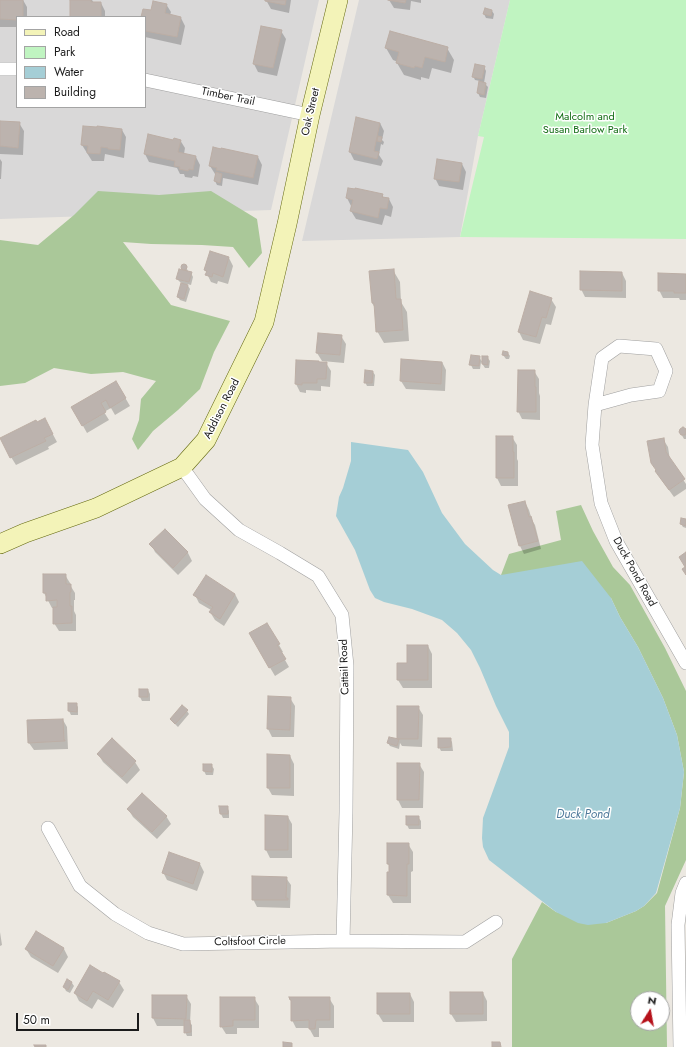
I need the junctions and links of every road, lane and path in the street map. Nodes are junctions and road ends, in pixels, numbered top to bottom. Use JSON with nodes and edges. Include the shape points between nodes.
{"nodes":[{"id":1,"x":338,"y":0,"type":"edge"},
{"id":2,"x":0,"y":69,"type":"edge"},
{"id":3,"x":16,"y":69,"type":"edge"},
{"id":4,"x":146,"y":80,"type":"edge"},
{"id":5,"x":310,"y":115,"type":"junction"},
{"id":6,"x":287,"y":224,"type":"joint"},
{"id":7,"x":595,"y":404,"type":"junction"},
{"id":8,"x":182,"y":467,"type":"junction"},
{"id":9,"x":0,"y":544,"type":"edge"},
{"id":10,"x":686,"y":663,"type":"edge"},
{"id":11,"x":48,"y":828,"type":"dead end"},
{"id":12,"x":686,"y":883,"type":"edge"},
{"id":13,"x":496,"y":922,"type":"dead end"},
{"id":14,"x":343,"y":940,"type":"junction"},
{"id":15,"x":680,"y":1047,"type":"edge"}],
"edges":[{"from":1,"to":5,"type":"main road","name":"Oak Street"},
{"from":2,"to":3,"type":"street"},
{"from":4,"to":5,"type":"street","name":"Timber Trail"},
{"from":5,"to":6,"type":"main road","name":"Oak Street"},
{"from":6,"to":8,"type":"main road","name":"Addison Road","via":[[264,322],[206,440]]},
{"from":7,"to":7,"type":"street","name":"Duck Pond Road","via":[[659,391],[666,371],[656,349],[619,346],[602,358]]},
{"from":7,"to":10,"type":"street","name":"Duck Pond Road","via":[[592,445],[601,502],[616,542]]},
{"from":8,"to":9,"type":"main road","name":"Addison Road","via":[[96,508]]},
{"from":8,"to":14,"type":"street","name":"Cattail Road","via":[[205,500],[239,530],[318,576],[342,615],[347,666]]},
{"from":11,"to":14,"type":"street","name":"Coltsfoot Circle","via":[[80,886],[115,914],[148,933],[183,944]]},
{"from":12,"to":15,"type":"street","via":[[682,893],[678,925]]},
{"from":13,"to":14,"type":"street","name":"Coltsfoot Circle","via":[[465,942]]}]}
